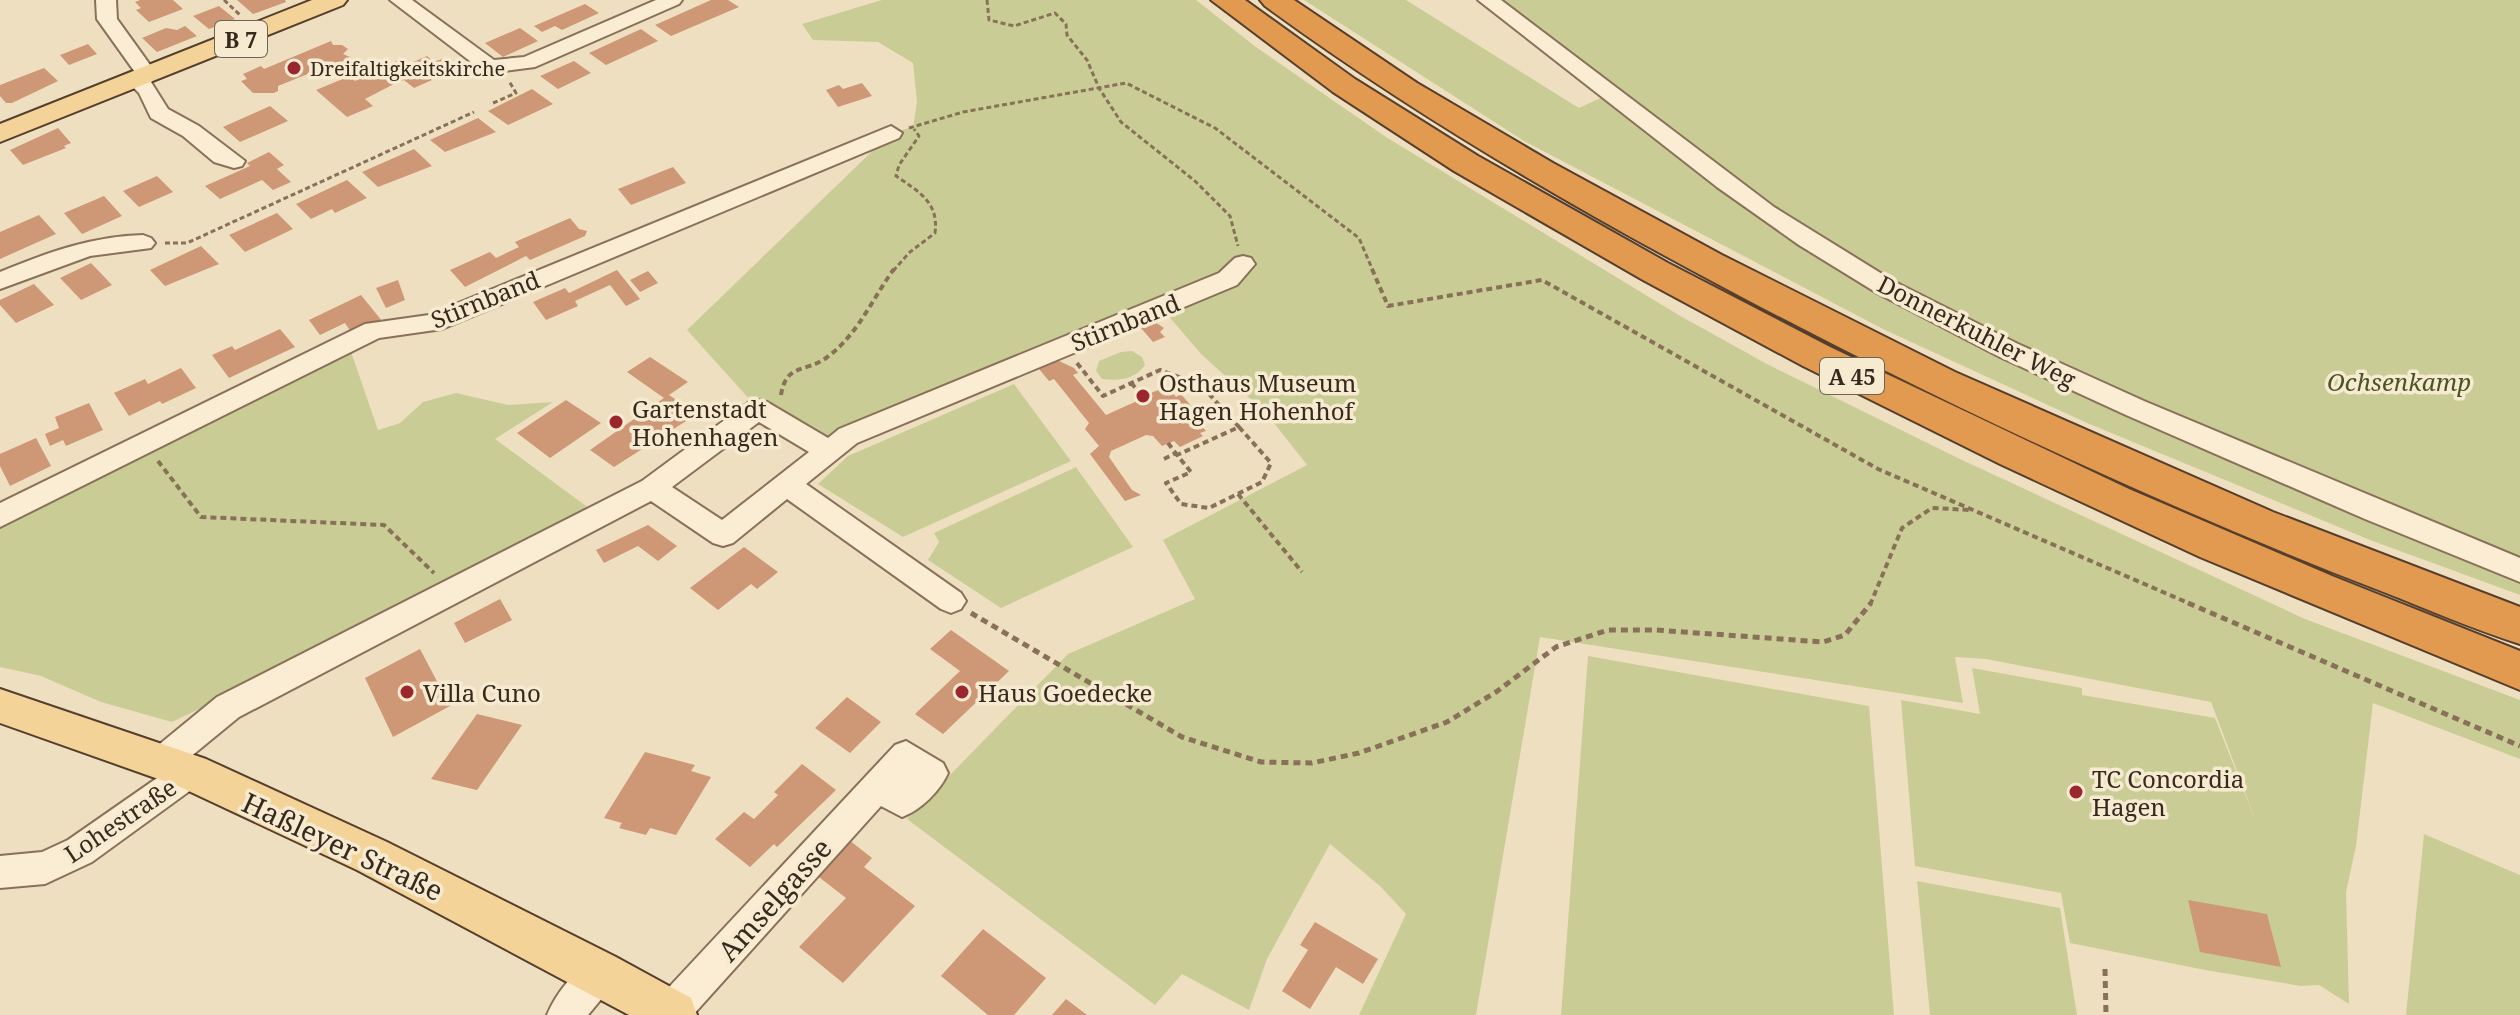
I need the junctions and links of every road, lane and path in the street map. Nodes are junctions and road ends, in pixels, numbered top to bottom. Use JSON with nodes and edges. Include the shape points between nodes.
{"nodes":[{"id":1,"x":106,"y":0,"type":"edge"},
{"id":2,"x":334,"y":0,"type":"edge"},
{"id":3,"x":400,"y":0,"type":"edge"},
{"id":4,"x":672,"y":0,"type":"edge"},
{"id":5,"x":987,"y":0,"type":"edge"},
{"id":6,"x":1226,"y":0,"type":"edge"},
{"id":7,"x":1275,"y":0,"type":"edge"},
{"id":8,"x":1488,"y":0,"type":"edge"},
{"id":9,"x":503,"y":68,"type":"junction"},
{"id":10,"x":143,"y":79,"type":"junction"},
{"id":11,"x":1099,"y":88,"type":"junction"},
{"id":12,"x":493,"y":103,"type":"dead end"},
{"id":13,"x":474,"y":112,"type":"dead end"},
{"id":14,"x":902,"y":130,"type":"junction"},
{"id":15,"x":0,"y":134,"type":"edge"},
{"id":16,"x":234,"y":161,"type":"dead end"},
{"id":17,"x":143,"y":243,"type":"joint"},
{"id":18,"x":1243,"y":264,"type":"joint"},
{"id":19,"x":0,"y":281,"type":"edge"},
{"id":20,"x":1061,"y":348,"type":"junction"},
{"id":21,"x":1131,"y":383,"type":"junction"},
{"id":22,"x":1142,"y":395,"type":"dead end"},
{"id":23,"x":758,"y":409,"type":"junction"},
{"id":24,"x":1239,"y":427,"type":"junction"},
{"id":25,"x":1168,"y":443,"type":"dead end"},
{"id":26,"x":145,"y":444,"type":"junction"},
{"id":27,"x":827,"y":450,"type":"junction"},
{"id":28,"x":1176,"y":454,"type":"junction"},
{"id":29,"x":1164,"y":459,"type":"dead end"},
{"id":30,"x":785,"y":483,"type":"junction"},
{"id":31,"x":652,"y":488,"type":"junction"},
{"id":32,"x":1238,"y":494,"type":"junction"},
{"id":33,"x":1972,"y":510,"type":"junction"},
{"id":34,"x":0,"y":516,"type":"edge"},
{"id":35,"x":2520,"y":570,"type":"edge"},
{"id":36,"x":1302,"y":572,"type":"dead end"},
{"id":37,"x":453,"y":591,"type":"junction"},
{"id":38,"x":951,"y":601,"type":"joint"},
{"id":39,"x":2520,"y":626,"type":"edge"},
{"id":40,"x":2520,"y":671,"type":"edge"},
{"id":41,"x":0,"y":706,"type":"edge"},
{"id":42,"x":2520,"y":746,"type":"edge"},
{"id":43,"x":176,"y":767,"type":"junction"},
{"id":44,"x":879,"y":785,"type":"dead end"},
{"id":45,"x":0,"y":872,"type":"edge"},
{"id":46,"x":2105,"y":969,"type":"dead end"},
{"id":47,"x":600,"y":973,"type":"junction"},
{"id":48,"x":672,"y":1014,"type":"edge"},
{"id":49,"x":565,"y":1015,"type":"edge"},
{"id":50,"x":2106,"y":1015,"type":"edge"}],
"edges":[{"from":1,"to":10,"type":"street","via":[[107,19]]},
{"from":2,"to":10,"type":"main road","number":"B 7"},
{"from":3,"to":9,"type":"street","via":[[490,67]]},
{"from":4,"to":9,"type":"street","via":[[528,63]]},
{"from":5,"to":11,"type":"path","via":[[989,20],[1014,26],[1055,13]]},
{"from":6,"to":40,"type":"highway","number":"A 45","via":[[1346,86],[1487,176],[1858,379],[2236,554]]},
{"from":7,"to":39,"type":"highway","number":"A 45","via":[[1513,156],[1883,353],[2258,524]]},
{"from":8,"to":35,"type":"street","name":"Donnerkuhler Weg","via":[[1722,181],[1907,299],[2219,445]]},
{"from":9,"to":12,"type":"path","via":[[516,93]]},
{"from":10,"to":15,"type":"main road","number":"B 7"},
{"from":10,"to":16,"type":"street","via":[[159,113]]},
{"from":11,"to":14,"type":"path","via":[[963,112]]},
{"from":11,"to":18,"type":"path","via":[[1121,122],[1230,216]]},
{"from":11,"to":33,"type":"path","via":[[1126,83],[1227,137],[1359,238],[1388,306],[1542,280],[1878,469]]},
{"from":13,"to":17,"type":"path","via":[[187,243]]},
{"from":14,"to":23,"type":"path","via":[[919,136],[896,176],[931,200],[938,217],[935,233],[892,272],[866,317],[825,359],[792,372],[783,383],[779,404]]},
{"from":14,"to":26,"type":"street","name":"Stirnband","via":[[433,323],[374,330]]},
{"from":17,"to":19,"type":"street","via":[[105,246]]},
{"from":18,"to":20,"type":"street","name":"Stirnband","via":[[1228,279]]},
{"from":20,"to":21,"type":"path","via":[[1103,396]]},
{"from":20,"to":27,"type":"street","name":"Stirnband","via":[[848,436]]},
{"from":21,"to":22,"type":"path"},
{"from":21,"to":24,"type":"path","via":[[1160,370],[1201,385]]},
{"from":23,"to":27,"type":"street"},
{"from":23,"to":31,"type":"street"},
{"from":24,"to":28,"type":"path"},
{"from":24,"to":32,"type":"path","via":[[1271,463],[1262,482]]},
{"from":25,"to":28,"type":"path"},
{"from":26,"to":34,"type":"street","name":"Stirnband"},
{"from":26,"to":37,"type":"path","via":[[201,517],[384,525]]},
{"from":27,"to":30,"type":"street","name":"Stirnband"},
{"from":28,"to":29,"type":"path"},
{"from":28,"to":32,"type":"path","via":[[1191,472],[1166,483],[1181,504],[1209,508]]},
{"from":30,"to":31,"type":"street","name":"Stirnband","via":[[723,535]]},
{"from":30,"to":38,"type":"street"},
{"from":31,"to":37,"type":"street"},
{"from":32,"to":36,"type":"path"},
{"from":33,"to":38,"type":"path","via":[[1932,508],[1902,528],[1876,594],[1845,635],[1823,642],[1608,630],[1556,647],[1447,722],[1359,753],[1312,763],[1261,762],[1182,737]]},
{"from":33,"to":42,"type":"path"},
{"from":37,"to":43,"type":"street","via":[[228,707]]},
{"from":41,"to":43,"type":"main road","name":"Haßleyer Straße"},
{"from":43,"to":45,"type":"street","name":"Lohestraße","via":[[80,851],[45,868]]},
{"from":43,"to":47,"type":"main road","name":"Haßleyer Straße","via":[[372,856]]},
{"from":44,"to":48,"type":"street","name":"Amselgasse"},
{"from":46,"to":50,"type":"path"},
{"from":47,"to":48,"type":"main road","name":"Haßleyer Straße"},
{"from":47,"to":49,"type":"street"}]}
